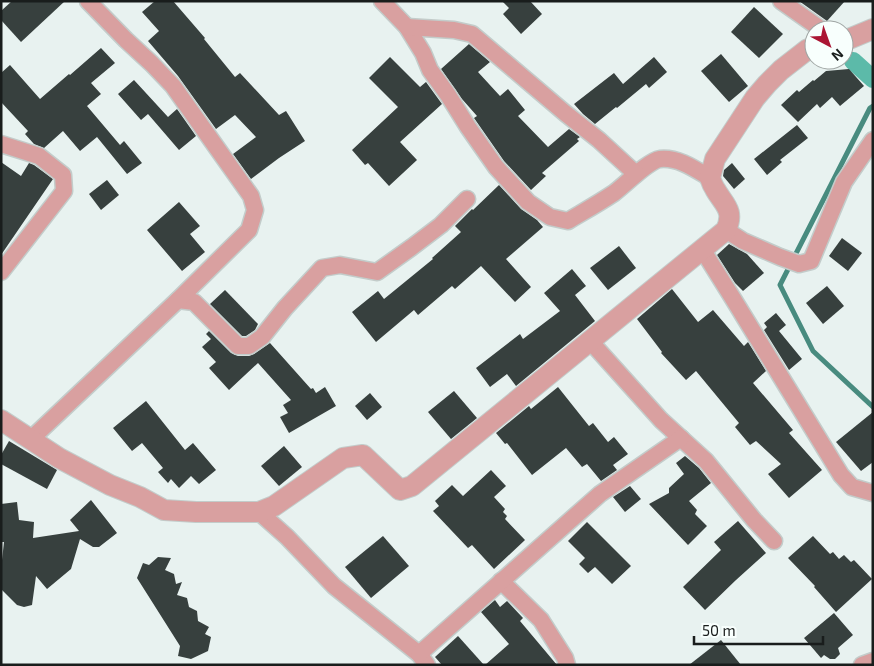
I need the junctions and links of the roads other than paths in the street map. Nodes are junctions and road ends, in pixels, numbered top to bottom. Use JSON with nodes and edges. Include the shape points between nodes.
{"nodes":[{"id":1,"x":88,"y":1,"type":"edge"},
{"id":2,"x":382,"y":1,"type":"edge"},
{"id":3,"x":781,"y":1,"type":"edge"},
{"id":4,"x":808,"y":20,"type":"edge"},
{"id":5,"x":407,"y":27,"type":"junction"},
{"id":6,"x":873,"y":29,"type":"edge"},
{"id":7,"x":854,"y":37,"type":"edge"},
{"id":8,"x":804,"y":52,"type":"edge"},
{"id":9,"x":873,"y":140,"type":"edge"},
{"id":10,"x":1,"y":144,"type":"edge"},
{"id":11,"x":636,"y":174,"type":"junction"},
{"id":12,"x":710,"y":178,"type":"junction"},
{"id":13,"x":466,"y":199,"type":"dead end"},
{"id":14,"x":726,"y":230,"type":"junction"},
{"id":15,"x":702,"y":249,"type":"junction"},
{"id":16,"x":1,"y":272,"type":"edge"},
{"id":17,"x":178,"y":300,"type":"junction"},
{"id":18,"x":590,"y":341,"type":"junction"},
{"id":19,"x":1,"y":420,"type":"edge"},
{"id":20,"x":681,"y":438,"type":"junction"},
{"id":21,"x":30,"y":440,"type":"junction"},
{"id":22,"x":873,"y":493,"type":"edge"},
{"id":23,"x":259,"y":512,"type":"junction"},
{"id":24,"x":774,"y":541,"type":"dead end"},
{"id":25,"x":501,"y":581,"type":"junction"},
{"id":26,"x":423,"y":659,"type":"edge"},
{"id":27,"x":873,"y":661,"type":"edge"},
{"id":28,"x":567,"y":665,"type":"edge"},
{"id":29,"x":862,"y":665,"type":"edge"}],
"edges":[{"from":1,"to":17,"type":"street","via":[[173,86],[251,196],[256,210],[249,230]]},
{"from":2,"to":5,"type":"street"},
{"from":3,"to":4,"type":"street"},
{"from":5,"to":11,"type":"street","via":[[472,34]]},
{"from":5,"to":11,"type":"street","via":[[430,70],[496,167],[528,202],[550,217],[568,221],[613,193]]},
{"from":6,"to":7,"type":"street"},
{"from":8,"to":12,"type":"street","via":[[761,91],[716,159]]},
{"from":9,"to":14,"type":"street","via":[[844,182],[811,260],[799,264]]},
{"from":10,"to":16,"type":"street","via":[[39,156],[52,165],[63,175],[64,191]]},
{"from":11,"to":12,"type":"street","via":[[654,160],[662,159],[690,166]]},
{"from":12,"to":14,"type":"street","via":[[729,213]]},
{"from":13,"to":17,"type":"street","via":[[441,225],[377,272],[340,265],[322,268],[262,337],[249,346],[238,346],[194,302]]},
{"from":14,"to":15,"type":"street"},
{"from":15,"to":18,"type":"street"},
{"from":15,"to":22,"type":"street","via":[[842,475],[852,487]]},
{"from":17,"to":21,"type":"street"},
{"from":18,"to":20,"type":"street"},
{"from":18,"to":23,"type":"street","via":[[412,486],[400,490],[363,455],[343,458],[274,506]]},
{"from":19,"to":21,"type":"street"},
{"from":20,"to":24,"type":"street","via":[[706,461]]},
{"from":20,"to":25,"type":"street","via":[[600,494]]},
{"from":21,"to":23,"type":"street","via":[[58,458],[164,510]]},
{"from":23,"to":26,"type":"street","via":[[334,586]]},
{"from":25,"to":26,"type":"street"},
{"from":25,"to":28,"type":"street","via":[[541,620]]},
{"from":27,"to":29,"type":"street"}]}
